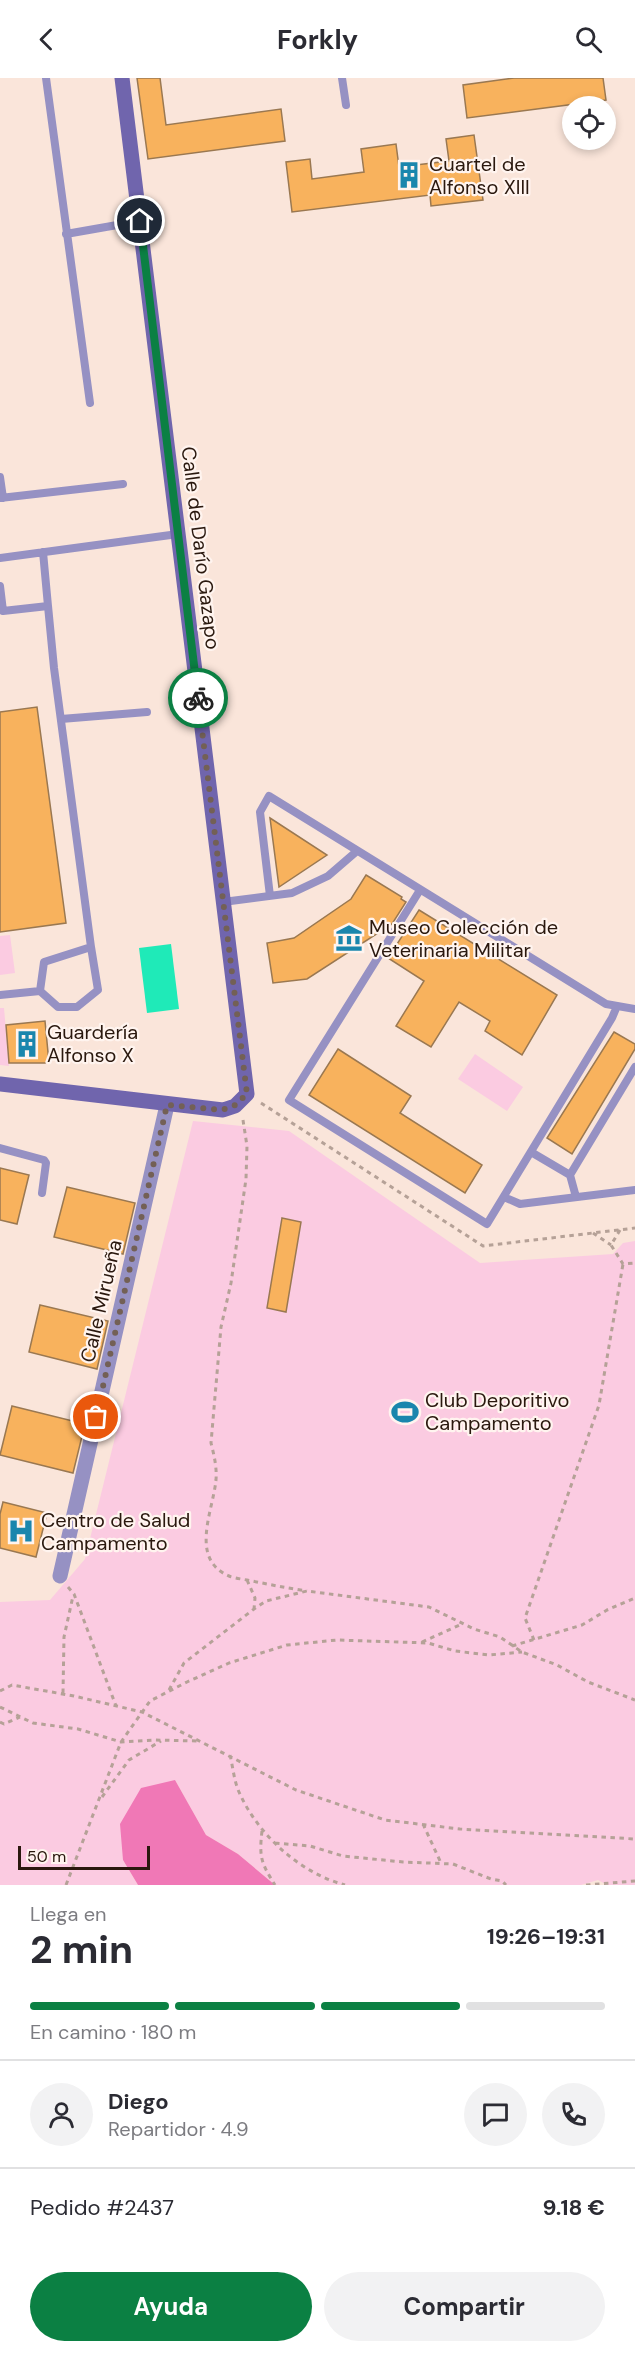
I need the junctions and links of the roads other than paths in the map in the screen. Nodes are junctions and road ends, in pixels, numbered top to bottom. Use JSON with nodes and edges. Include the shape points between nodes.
{"nodes":[{"id":1,"x":46,"y":78,"type":"edge"},
{"id":2,"x":122,"y":78,"type":"edge"},
{"id":3,"x":342,"y":78,"type":"edge"},
{"id":4,"x":346,"y":105,"type":"dead end"},
{"id":5,"x":140,"y":221,"type":"junction"},
{"id":6,"x":66,"y":234,"type":"junction"},
{"id":7,"x":90,"y":403,"type":"dead end"},
{"id":8,"x":0,"y":477,"type":"edge"},
{"id":9,"x":123,"y":484,"type":"dead end"},
{"id":10,"x":2,"y":498,"type":"edge"},
{"id":11,"x":178,"y":534,"type":"junction"},
{"id":12,"x":43,"y":552,"type":"junction"},
{"id":13,"x":0,"y":558,"type":"edge"},
{"id":14,"x":0,"y":586,"type":"edge"},
{"id":15,"x":48,"y":606,"type":"junction"},
{"id":16,"x":1,"y":611,"type":"edge"},
{"id":17,"x":147,"y":712,"type":"dead end"},
{"id":18,"x":61,"y":719,"type":"junction"},
{"id":19,"x":357,"y":851,"type":"junction"},
{"id":20,"x":420,"y":890,"type":"junction"},
{"id":21,"x":270,"y":896,"type":"junction"},
{"id":22,"x":223,"y":902,"type":"junction"},
{"id":23,"x":91,"y":947,"type":"junction"},
{"id":24,"x":40,"y":991,"type":"junction"},
{"id":25,"x":0,"y":995,"type":"edge"},
{"id":26,"x":617,"y":1006,"type":"junction"},
{"id":27,"x":635,"y":1009,"type":"edge"},
{"id":28,"x":635,"y":1068,"type":"edge"},
{"id":29,"x":0,"y":1084,"type":"edge"},
{"id":30,"x":167,"y":1105,"type":"junction"},
{"id":31,"x":0,"y":1148,"type":"edge"},
{"id":32,"x":531,"y":1152,"type":"junction"},
{"id":33,"x":570,"y":1175,"type":"junction"},
{"id":34,"x":635,"y":1190,"type":"edge"},
{"id":35,"x":42,"y":1193,"type":"dead end"},
{"id":36,"x":504,"y":1197,"type":"junction"},
{"id":37,"x":576,"y":1197,"type":"junction"},
{"id":38,"x":60,"y":1576,"type":"dead end"}],
"edges":[{"from":1,"to":6,"type":"lane"},
{"from":2,"to":5,"type":"street","name":"Calle de Darío Gazapo"},
{"from":3,"to":4,"type":"lane"},
{"from":5,"to":6,"type":"lane"},
{"from":5,"to":11,"type":"street","name":"Calle de Darío Gazapo"},
{"from":6,"to":7,"type":"lane"},
{"from":8,"to":10,"type":"lane"},
{"from":9,"to":10,"type":"lane"},
{"from":11,"to":12,"type":"lane"},
{"from":11,"to":22,"type":"street","name":"Calle de Darío Gazapo"},
{"from":12,"to":13,"type":"lane"},
{"from":12,"to":15,"type":"lane"},
{"from":14,"to":16,"type":"lane"},
{"from":15,"to":16,"type":"lane"},
{"from":15,"to":18,"type":"lane"},
{"from":17,"to":18,"type":"lane"},
{"from":18,"to":23,"type":"lane"},
{"from":19,"to":20,"type":"lane"},
{"from":19,"to":21,"type":"lane","via":[[328,876],[292,893]]},
{"from":19,"to":21,"type":"lane","via":[[269,796],[260,812]]},
{"from":20,"to":26,"type":"lane","via":[[606,1004]]},
{"from":20,"to":36,"type":"lane","via":[[289,1100],[487,1224]]},
{"from":21,"to":22,"type":"lane"},
{"from":22,"to":30,"type":"street","name":"Calle de Darío Gazapo","via":[[247,1094],[234,1106],[222,1110]]},
{"from":23,"to":24,"type":"lane","via":[[44,962]]},
{"from":23,"to":24,"type":"lane","via":[[98,990],[77,1007],[58,1006]]},
{"from":24,"to":25,"type":"lane"},
{"from":26,"to":27,"type":"lane"},
{"from":26,"to":32,"type":"lane"},
{"from":28,"to":33,"type":"lane"},
{"from":29,"to":30,"type":"street"},
{"from":30,"to":38,"type":"street","name":"Calle Mirueña"},
{"from":31,"to":35,"type":"lane","via":[[44,1160]]},
{"from":32,"to":33,"type":"lane"},
{"from":32,"to":36,"type":"lane"},
{"from":33,"to":37,"type":"lane"},
{"from":34,"to":37,"type":"lane"},
{"from":36,"to":37,"type":"lane","via":[[520,1204]]}]}
